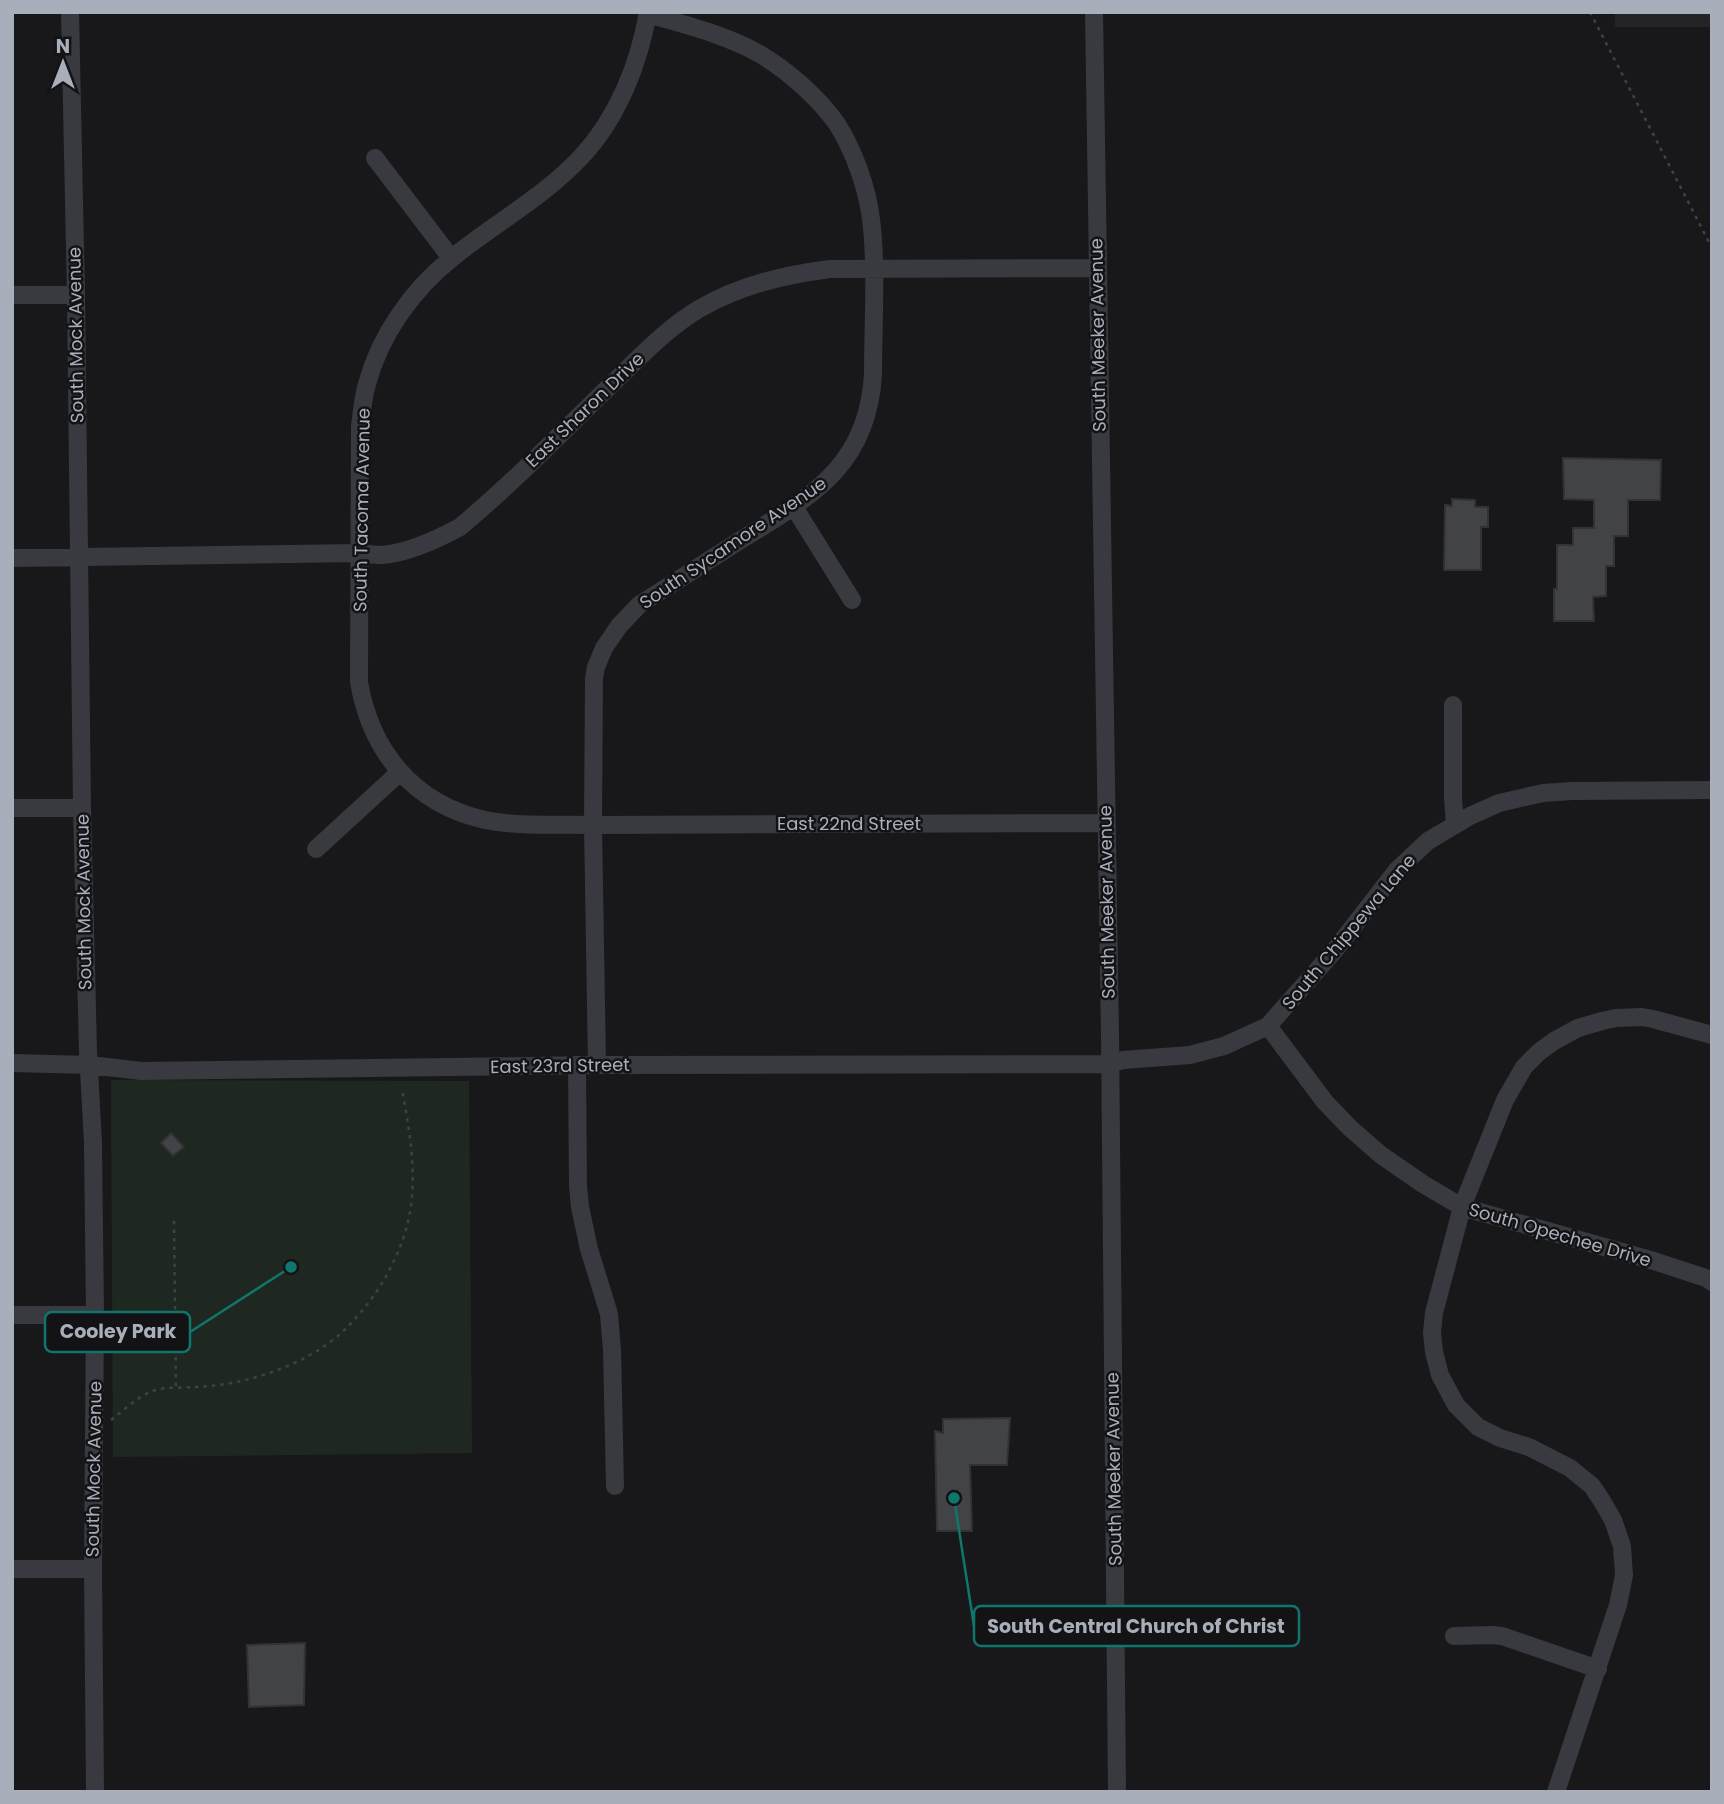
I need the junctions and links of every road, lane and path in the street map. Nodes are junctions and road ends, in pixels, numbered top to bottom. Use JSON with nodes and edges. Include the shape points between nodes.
{"nodes":[{"id":1,"x":70,"y":12,"type":"edge"},
{"id":2,"x":1094,"y":12,"type":"edge"},
{"id":3,"x":1591,"y":12,"type":"edge"},
{"id":4,"x":648,"y":13,"type":"edge"},
{"id":5,"x":375,"y":158,"type":"dead end"},
{"id":6,"x":1712,"y":248,"type":"edge"},
{"id":7,"x":451,"y":258,"type":"junction"},
{"id":8,"x":873,"y":268,"type":"junction"},
{"id":9,"x":1097,"y":268,"type":"junction"},
{"id":10,"x":12,"y":295,"type":"edge"},
{"id":11,"x":76,"y":295,"type":"junction"},
{"id":12,"x":794,"y":506,"type":"junction"},
{"id":13,"x":359,"y":554,"type":"junction"},
{"id":14,"x":12,"y":558,"type":"edge"},
{"id":15,"x":79,"y":558,"type":"junction"},
{"id":16,"x":852,"y":600,"type":"dead end"},
{"id":17,"x":1454,"y":705,"type":"dead end"},
{"id":18,"x":400,"y":772,"type":"junction"},
{"id":19,"x":1712,"y":790,"type":"edge"},
{"id":20,"x":12,"y":808,"type":"edge"},
{"id":21,"x":82,"y":808,"type":"junction"},
{"id":22,"x":1106,"y":823,"type":"junction"},
{"id":23,"x":1455,"y":824,"type":"junction"},
{"id":24,"x":593,"y":825,"type":"junction"},
{"id":25,"x":316,"y":849,"type":"dead end"},
{"id":26,"x":1268,"y":1026,"type":"junction"},
{"id":27,"x":1712,"y":1035,"type":"edge"},
{"id":28,"x":12,"y":1063,"type":"edge"},
{"id":29,"x":1109,"y":1064,"type":"junction"},
{"id":30,"x":90,"y":1065,"type":"junction"},
{"id":31,"x":578,"y":1065,"type":"junction"},
{"id":32,"x":597,"y":1065,"type":"junction"},
{"id":33,"x":402,"y":1089,"type":"dead end"},
{"id":34,"x":1462,"y":1207,"type":"junction"},
{"id":35,"x":174,"y":1221,"type":"dead end"},
{"id":36,"x":1712,"y":1282,"type":"edge"},
{"id":37,"x":12,"y":1315,"type":"edge"},
{"id":38,"x":96,"y":1315,"type":"junction"},
{"id":39,"x":176,"y":1388,"type":"junction"},
{"id":40,"x":94,"y":1432,"type":"junction"},
{"id":41,"x":614,"y":1486,"type":"dead end"},
{"id":42,"x":12,"y":1569,"type":"edge"},
{"id":43,"x":93,"y":1569,"type":"junction"},
{"id":44,"x":1454,"y":1636,"type":"dead end"},
{"id":45,"x":1598,"y":1669,"type":"junction"},
{"id":46,"x":95,"y":1792,"type":"edge"},
{"id":47,"x":1117,"y":1792,"type":"edge"},
{"id":48,"x":1556,"y":1792,"type":"edge"}],
"edges":[{"from":1,"to":11,"type":"street","name":"South Mock Avenue"},
{"from":2,"to":9,"type":"street","name":"South Meeker Avenue"},
{"from":3,"to":6,"type":"path"},
{"from":4,"to":7,"type":"street","name":"South Tacoma Avenue","via":[[622,97],[584,154],[560,178]]},
{"from":4,"to":8,"type":"street","name":"South Sycamore Avenue","via":[[721,36],[757,53],[806,89],[836,124],[865,186]]},
{"from":5,"to":7,"type":"street"},
{"from":7,"to":13,"type":"street","name":"South Tacoma Avenue","via":[[402,311],[384,340],[366,386],[360,426]]},
{"from":8,"to":9,"type":"street","name":"East Sharon Drive"},
{"from":8,"to":12,"type":"street","name":"South Sycamore Avenue","via":[[872,390],[862,428],[831,477]]},
{"from":8,"to":13,"type":"street","name":"East Sharon Drive","via":[[782,276],[731,292],[700,308],[660,338],[460,527],[401,551]]},
{"from":9,"to":22,"type":"street","name":"South Meeker Avenue"},
{"from":10,"to":11,"type":"street"},
{"from":11,"to":15,"type":"street","name":"South Mock Avenue"},
{"from":12,"to":16,"type":"street"},
{"from":12,"to":24,"type":"street","name":"South Sycamore Avenue","via":[[639,606],[604,648],[594,678]]},
{"from":13,"to":15,"type":"street","name":"East Sharon Drive"},
{"from":13,"to":18,"type":"street","name":"South Tacoma Avenue","via":[[361,698],[371,729]]},
{"from":14,"to":15,"type":"street","name":"East Sharon Drive"},
{"from":15,"to":21,"type":"street","name":"South Mock Avenue"},
{"from":17,"to":23,"type":"street"},
{"from":18,"to":24,"type":"street","name":"South Tacoma Avenue","via":[[453,811],[486,820]]},
{"from":18,"to":25,"type":"street"},
{"from":19,"to":23,"type":"street","name":"South Chippewa Lane","via":[[1544,793],[1499,803]]},
{"from":20,"to":21,"type":"street"},
{"from":21,"to":30,"type":"street","name":"South Mock Avenue"},
{"from":22,"to":24,"type":"street","name":"East 22nd Street"},
{"from":22,"to":29,"type":"street","name":"South Meeker Avenue"},
{"from":23,"to":26,"type":"street","name":"South Chippewa Lane","via":[[1397,870]]},
{"from":24,"to":32,"type":"street","name":"South Sycamore Avenue"},
{"from":26,"to":29,"type":"street","name":"South Chippewa Lane","via":[[1190,1055]]},
{"from":26,"to":34,"type":"street","name":"South Opechee Drive","via":[[1350,1128],[1423,1185]]},
{"from":27,"to":34,"type":"street","via":[[1642,1017],[1602,1021],[1554,1041],[1515,1081]]},
{"from":28,"to":30,"type":"street","name":"East 23rd Street"},
{"from":29,"to":32,"type":"street","name":"East 23rd Street"},
{"from":29,"to":47,"type":"street","name":"South Meeker Avenue"},
{"from":30,"to":31,"type":"street","name":"East 23rd Street","via":[[141,1071]]},
{"from":30,"to":38,"type":"street","name":"South Mock Avenue"},
{"from":31,"to":32,"type":"street","name":"East 23rd Street"},
{"from":31,"to":41,"type":"street","via":[[578,1186],[589,1249],[609,1314]]},
{"from":33,"to":39,"type":"path","via":[[412,1143],[411,1206],[396,1257],[363,1309],[320,1349],[274,1372],[220,1385]]},
{"from":34,"to":36,"type":"street","name":"South Opechee Drive"},
{"from":34,"to":45,"type":"street","via":[[1434,1313],[1432,1333],[1440,1375],[1456,1405],[1478,1427],[1570,1468],[1592,1486],[1613,1520],[1622,1546],[1623,1575]]},
{"from":35,"to":39,"type":"path"},
{"from":37,"to":38,"type":"street"},
{"from":38,"to":40,"type":"street","name":"South Mock Avenue"},
{"from":39,"to":40,"type":"path","via":[[152,1391]]},
{"from":40,"to":43,"type":"street","name":"South Mock Avenue"},
{"from":42,"to":43,"type":"street"},
{"from":43,"to":46,"type":"street","name":"South Mock Avenue"},
{"from":44,"to":45,"type":"street","via":[[1502,1636]]},
{"from":45,"to":48,"type":"street"}]}
